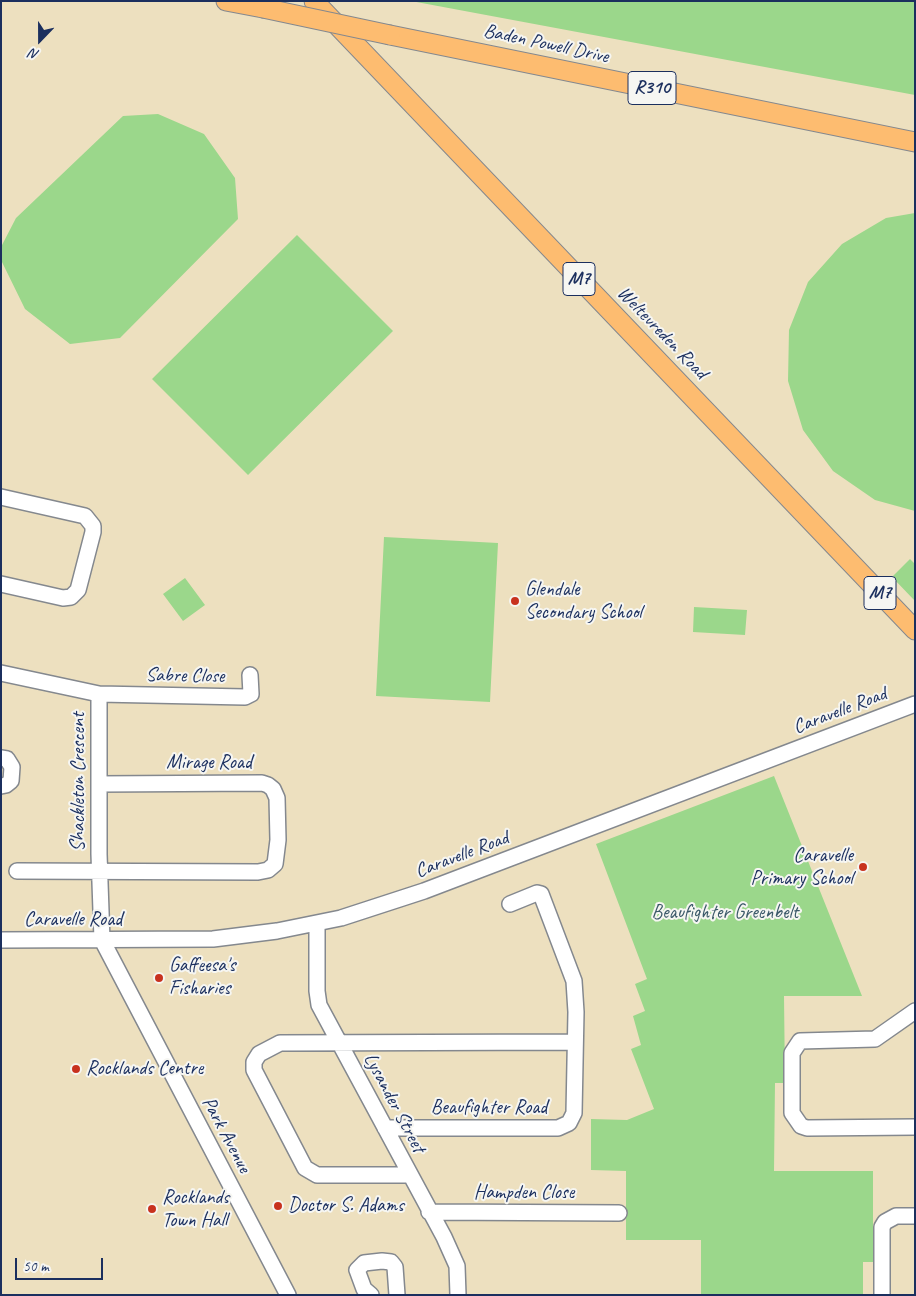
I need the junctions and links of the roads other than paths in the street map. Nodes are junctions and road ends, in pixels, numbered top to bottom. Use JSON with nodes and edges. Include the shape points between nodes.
{"nodes":[{"id":1,"x":226,"y":1,"type":"edge"},
{"id":2,"x":314,"y":1,"type":"edge"},
{"id":3,"x":915,"y":142,"type":"edge"},
{"id":4,"x":1,"y":497,"type":"edge"},
{"id":5,"x":1,"y":584,"type":"edge"},
{"id":6,"x":915,"y":630,"type":"edge"},
{"id":7,"x":1,"y":673,"type":"edge"},
{"id":8,"x":250,"y":675,"type":"dead end"},
{"id":9,"x":100,"y":694,"type":"junction"},
{"id":10,"x":915,"y":704,"type":"edge"},
{"id":11,"x":1,"y":758,"type":"edge"},
{"id":12,"x":99,"y":784,"type":"junction"},
{"id":13,"x":1,"y":786,"type":"edge"},
{"id":14,"x":17,"y":871,"type":"dead end"},
{"id":15,"x":100,"y":871,"type":"junction"},
{"id":16,"x":510,"y":904,"type":"dead end"},
{"id":17,"x":317,"y":924,"type":"junction"},
{"id":18,"x":1,"y":940,"type":"edge"},
{"id":19,"x":102,"y":940,"type":"junction"},
{"id":20,"x":915,"y":1011,"type":"edge"},
{"id":21,"x":339,"y":1042,"type":"junction"},
{"id":22,"x":574,"y":1042,"type":"junction"},
{"id":23,"x":915,"y":1126,"type":"edge"},
{"id":24,"x":385,"y":1128,"type":"junction"},
{"id":25,"x":410,"y":1175,"type":"junction"},
{"id":26,"x":429,"y":1212,"type":"junction"},
{"id":27,"x":619,"y":1213,"type":"dead end"},
{"id":28,"x":915,"y":1216,"type":"edge"},
{"id":29,"x":288,"y":1295,"type":"edge"},
{"id":30,"x":371,"y":1295,"type":"edge"},
{"id":31,"x":397,"y":1295,"type":"edge"},
{"id":32,"x":458,"y":1295,"type":"edge"},
{"id":33,"x":882,"y":1295,"type":"edge"}],
"edges":[{"from":1,"to":3,"type":"main road","name":"Baden Powell Drive","number":"R310","bridge":true},
{"from":2,"to":6,"type":"main road","name":"Weltevreden Road","number":"M7"},
{"from":4,"to":5,"type":"street","via":[[85,516],[93,526],[93,532],[78,590],[71,598]]},
{"from":7,"to":9,"type":"street","name":"Shackleton Crescent"},
{"from":8,"to":9,"type":"street","name":"Sabre Close","via":[[251,693],[248,696]]},
{"from":9,"to":12,"type":"street","name":"Shackleton Crescent"},
{"from":10,"to":17,"type":"street","name":"Caravelle Road","via":[[408,897]]},
{"from":11,"to":13,"type":"street","via":[[12,767],[11,781]]},
{"from":12,"to":15,"type":"street","name":"Shackleton Crescent"},
{"from":12,"to":15,"type":"street","name":"Mirage Road","via":[[263,783],[276,795],[278,840],[275,864],[265,871]]},
{"from":14,"to":15,"type":"street","name":"Mirage Road"},
{"from":15,"to":19,"type":"street","name":"Shackleton Crescent"},
{"from":16,"to":22,"type":"street","name":"Beaufighter Road","via":[[537,893],[542,896],[574,981]]},
{"from":17,"to":19,"type":"street","name":"Caravelle Road","via":[[213,939]]},
{"from":17,"to":21,"type":"street","name":"Lysander Street","via":[[318,998],[323,1015]]},
{"from":18,"to":19,"type":"street","name":"Caravelle Road"},
{"from":19,"to":29,"type":"street","name":"Park Avenue"},
{"from":20,"to":23,"type":"street","via":[[875,1039],[800,1041],[792,1053],[792,1113],[796,1121],[807,1128]]},
{"from":21,"to":22,"type":"street"},
{"from":21,"to":24,"type":"street","name":"Lysander Street"},
{"from":21,"to":25,"type":"street","via":[[280,1043],[259,1054],[254,1070],[306,1168],[317,1175]]},
{"from":22,"to":24,"type":"street","name":"Beaufighter Road","via":[[574,1113],[569,1123],[558,1128]]},
{"from":24,"to":25,"type":"street","name":"Lysander Street"},
{"from":25,"to":26,"type":"street","name":"Lysander Street"},
{"from":26,"to":27,"type":"street","name":"Hampden Close"},
{"from":26,"to":32,"type":"street","name":"Lysander Street","via":[[457,1266]]},
{"from":28,"to":33,"type":"street","via":[[896,1216],[882,1227]]},
{"from":30,"to":31,"type":"street","via":[[364,1289],[357,1270],[364,1263],[382,1261],[391,1262],[395,1267]]}]}
